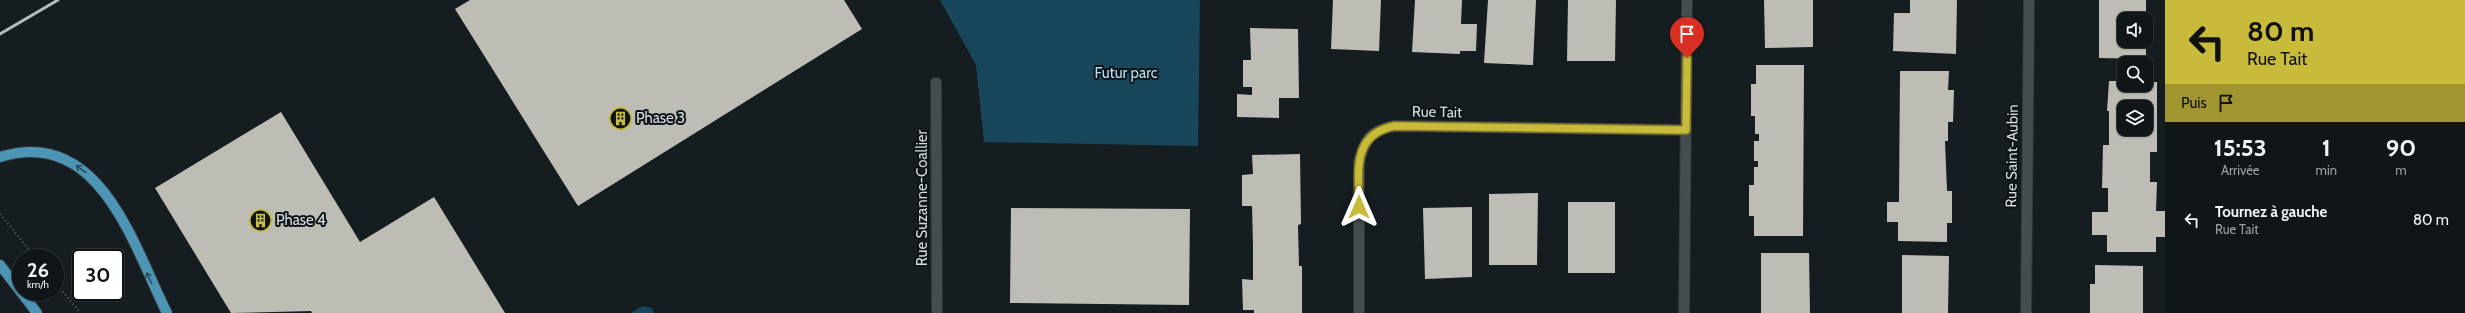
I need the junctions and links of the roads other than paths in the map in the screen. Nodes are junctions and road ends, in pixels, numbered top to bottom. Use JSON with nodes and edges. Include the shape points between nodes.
{"nodes":[{"id":1,"x":1687,"y":0,"type":"edge"},
{"id":2,"x":2029,"y":0,"type":"edge"},
{"id":3,"x":936,"y":83,"type":"dead end"},
{"id":4,"x":1686,"y":130,"type":"junction"},
{"id":5,"x":0,"y":157,"type":"edge"},
{"id":6,"x":0,"y":265,"type":"edge"},
{"id":7,"x":12,"y":280,"type":"edge"},
{"id":8,"x":28,"y":301,"type":"edge"},
{"id":9,"x":37,"y":313,"type":"edge"},
{"id":10,"x":167,"y":313,"type":"edge"},
{"id":11,"x":937,"y":313,"type":"edge"},
{"id":12,"x":1359,"y":313,"type":"edge"},
{"id":13,"x":1684,"y":313,"type":"edge"},
{"id":14,"x":2026,"y":313,"type":"edge"}],
"edges":[{"from":1,"to":4,"type":"street"},
{"from":2,"to":14,"type":"street","name":"Rue Saint-Aubin"},
{"from":3,"to":11,"type":"street","name":"Rue Suzanne-Coallier"},
{"from":4,"to":12,"type":"street","name":"Rue Tait","via":[[1394,126],[1370,135],[1359,162]]},
{"from":4,"to":13,"type":"street"},
{"from":10,"to":5,"type":"main road","one_way":true,"via":[[115,208],[101,186],[67,159],[46,152],[20,151]]},
{"from":6,"to":7,"type":"main road"},
{"from":8,"to":9,"type":"main road"}]}
